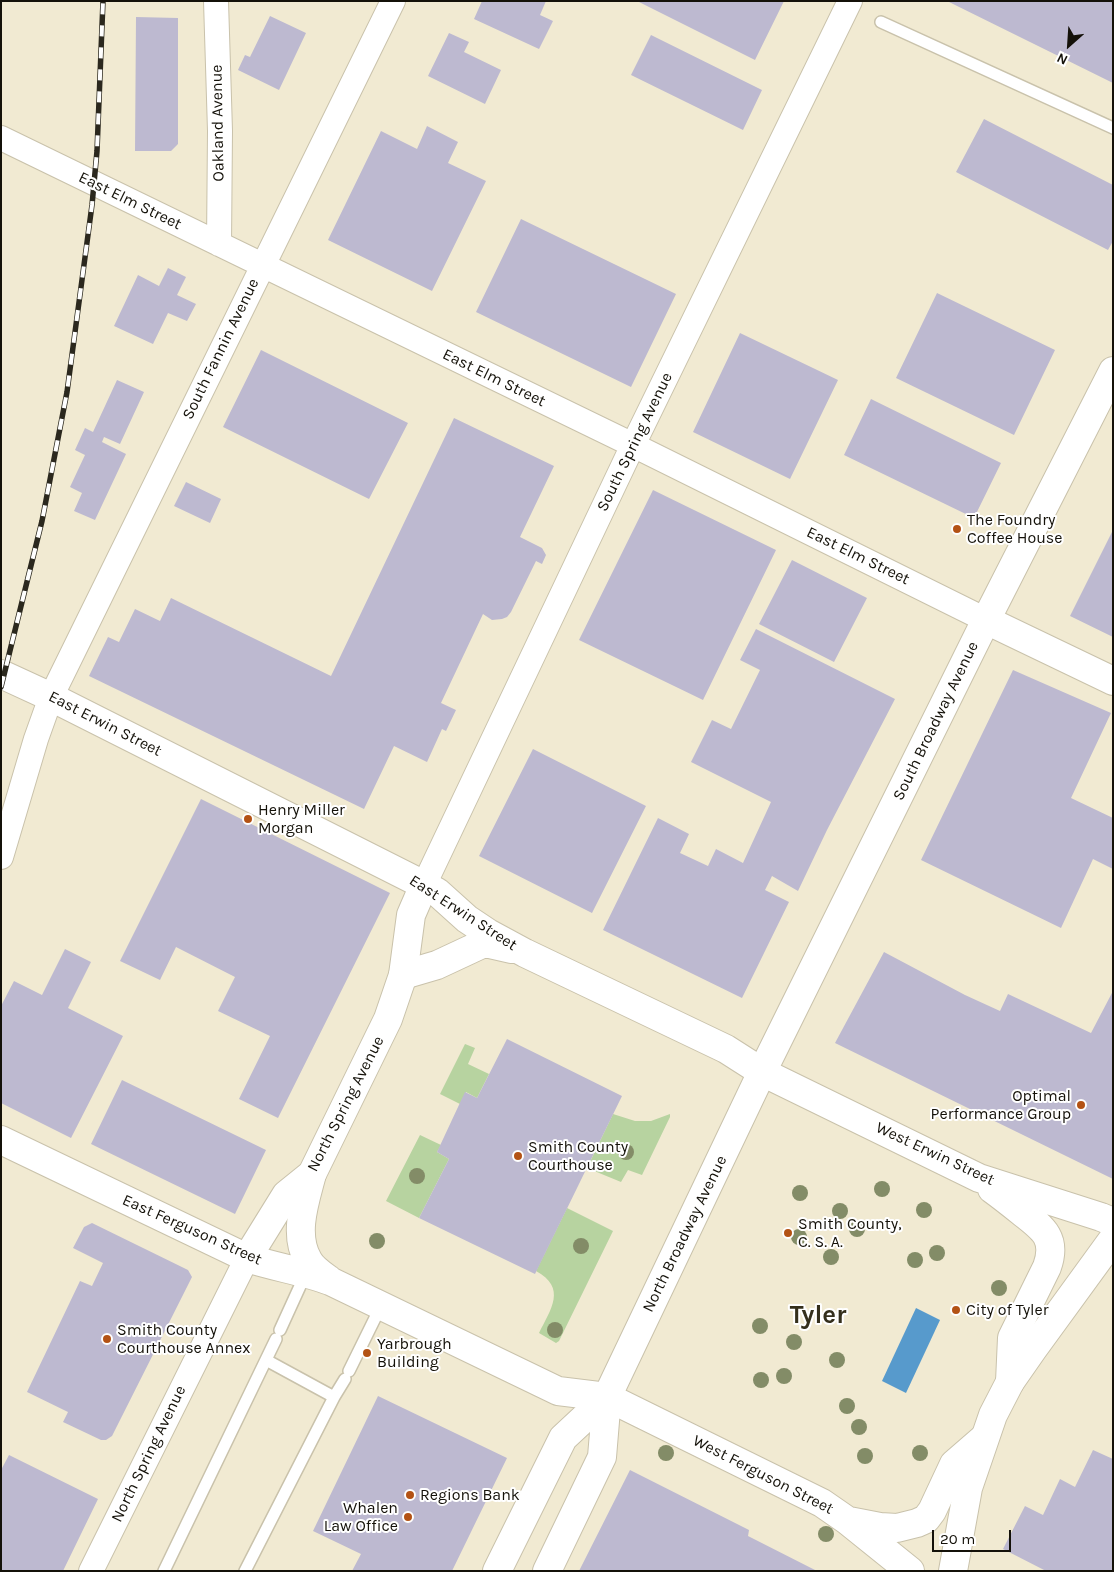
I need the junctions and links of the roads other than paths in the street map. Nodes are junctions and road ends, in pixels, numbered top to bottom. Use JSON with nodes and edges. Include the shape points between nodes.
{"nodes":[{"id":1,"x":216,"y":1,"type":"edge"},
{"id":2,"x":393,"y":1,"type":"edge"},
{"id":3,"x":850,"y":1,"type":"edge"},
{"id":4,"x":881,"y":22,"type":"dead end"},
{"id":5,"x":1113,"y":128,"type":"edge"},
{"id":6,"x":1,"y":138,"type":"edge"},
{"id":7,"x":219,"y":244,"type":"junction"},
{"id":8,"x":262,"y":266,"type":"junction"},
{"id":9,"x":1113,"y":371,"type":"edge"},
{"id":10,"x":633,"y":445,"type":"junction"},
{"id":11,"x":986,"y":620,"type":"junction"},
{"id":12,"x":1,"y":674,"type":"edge"},
{"id":13,"x":1113,"y":681,"type":"edge"},
{"id":14,"x":51,"y":697,"type":"junction"},
{"id":15,"x":1,"y":857,"type":"edge"},
{"id":16,"x":424,"y":885,"type":"junction"},
{"id":17,"x":525,"y":953,"type":"junction"},
{"id":18,"x":402,"y":976,"type":"junction"},
{"id":19,"x":762,"y":1072,"type":"junction"},
{"id":20,"x":1,"y":1140,"type":"edge"},
{"id":21,"x":312,"y":1174,"type":"junction"},
{"id":22,"x":979,"y":1178,"type":"junction"},
{"id":23,"x":1113,"y":1222,"type":"edge"},
{"id":24,"x":1113,"y":1239,"type":"edge"},
{"id":25,"x":247,"y":1258,"type":"junction"},
{"id":26,"x":318,"y":1277,"type":"junction"},
{"id":27,"x":381,"y":1306,"type":"junction"},
{"id":28,"x":266,"y":1360,"type":"junction"},
{"id":29,"x":1010,"y":1382,"type":"junction"},
{"id":30,"x":334,"y":1397,"type":"junction"},
{"id":31,"x":607,"y":1397,"type":"junction"},
{"id":32,"x":984,"y":1438,"type":"junction"},
{"id":33,"x":848,"y":1521,"type":"junction"},
{"id":34,"x":91,"y":1571,"type":"edge"},
{"id":35,"x":164,"y":1571,"type":"edge"},
{"id":36,"x":244,"y":1571,"type":"edge"},
{"id":37,"x":497,"y":1571,"type":"edge"},
{"id":38,"x":547,"y":1571,"type":"edge"},
{"id":39,"x":910,"y":1571,"type":"edge"},
{"id":40,"x":953,"y":1571,"type":"edge"}],
"edges":[{"from":1,"to":7,"type":"street","name":"Oakland Avenue"},
{"from":2,"to":8,"type":"street","name":"South Fannin Avenue"},
{"from":3,"to":10,"type":"street","name":"South Spring Avenue"},
{"from":4,"to":5,"type":"lane"},
{"from":6,"to":7,"type":"street","name":"East Elm Street"},
{"from":7,"to":8,"type":"street","name":"East Elm Street"},
{"from":8,"to":10,"type":"street","name":"East Elm Street"},
{"from":8,"to":14,"type":"street","name":"South Fannin Avenue"},
{"from":9,"to":11,"type":"main road","name":"South Broadway Avenue"},
{"from":10,"to":11,"type":"street","name":"East Elm Street"},
{"from":10,"to":16,"type":"street","name":"South Spring Avenue"},
{"from":11,"to":13,"type":"main road"},
{"from":11,"to":19,"type":"main road","name":"South Broadway Avenue"},
{"from":12,"to":14,"type":"main road","name":"East Erwin Street"},
{"from":14,"to":15,"type":"street","name":"South Fannin Avenue"},
{"from":14,"to":16,"type":"main road","name":"East Erwin Street"},
{"from":16,"to":17,"type":"main road","name":"East Erwin Street","via":[[474,923]]},
{"from":16,"to":18,"type":"main road","name":"North Spring Avenue","via":[[411,916]]},
{"from":17,"to":18,"type":"main road","via":[[482,944],[437,965]]},
{"from":17,"to":19,"type":"main road","name":"East Erwin Street","via":[[726,1049]]},
{"from":18,"to":21,"type":"main road","name":"North Spring Avenue","via":[[388,1019]]},
{"from":19,"to":22,"type":"main road","name":"West Erwin Street"},
{"from":19,"to":31,"type":"main road","name":"North Broadway Avenue"},
{"from":20,"to":25,"type":"main road","name":"East Ferguson Street"},
{"from":21,"to":25,"type":"main road","name":"North Spring Avenue","via":[[286,1194]]},
{"from":21,"to":26,"type":"main road","via":[[301,1216],[303,1246]]},
{"from":22,"to":23,"type":"main road","name":"West Erwin Street"},
{"from":22,"to":29,"type":"main road","via":[[1039,1226],[1050,1246],[1047,1268],[1012,1338]]},
{"from":24,"to":29,"type":"main road"},
{"from":25,"to":26,"type":"main road","name":"East Ferguson Street"},
{"from":25,"to":34,"type":"street","name":"North Spring Avenue"},
{"from":26,"to":27,"type":"main road","name":"East Ferguson Street"},
{"from":26,"to":28,"type":"lane","via":[[278,1335]]},
{"from":27,"to":30,"type":"lane"},
{"from":27,"to":31,"type":"main road","name":"East Ferguson Street","via":[[558,1391]]},
{"from":28,"to":30,"type":"lane"},
{"from":28,"to":35,"type":"lane"},
{"from":29,"to":32,"type":"main road"},
{"from":30,"to":36,"type":"lane"},
{"from":31,"to":33,"type":"main road","name":"West Ferguson Street","via":[[806,1494]]},
{"from":31,"to":37,"type":"main road","name":"North Broadway Avenue","via":[[563,1438]]},
{"from":31,"to":38,"type":"main road","name":"North Broadway Avenue","via":[[602,1457]]},
{"from":32,"to":33,"type":"main road","via":[[954,1464],[926,1519],[897,1528]]},
{"from":32,"to":40,"type":"main road","via":[[968,1488]]},
{"from":33,"to":39,"type":"main road","name":"West Ferguson Street"}]}
